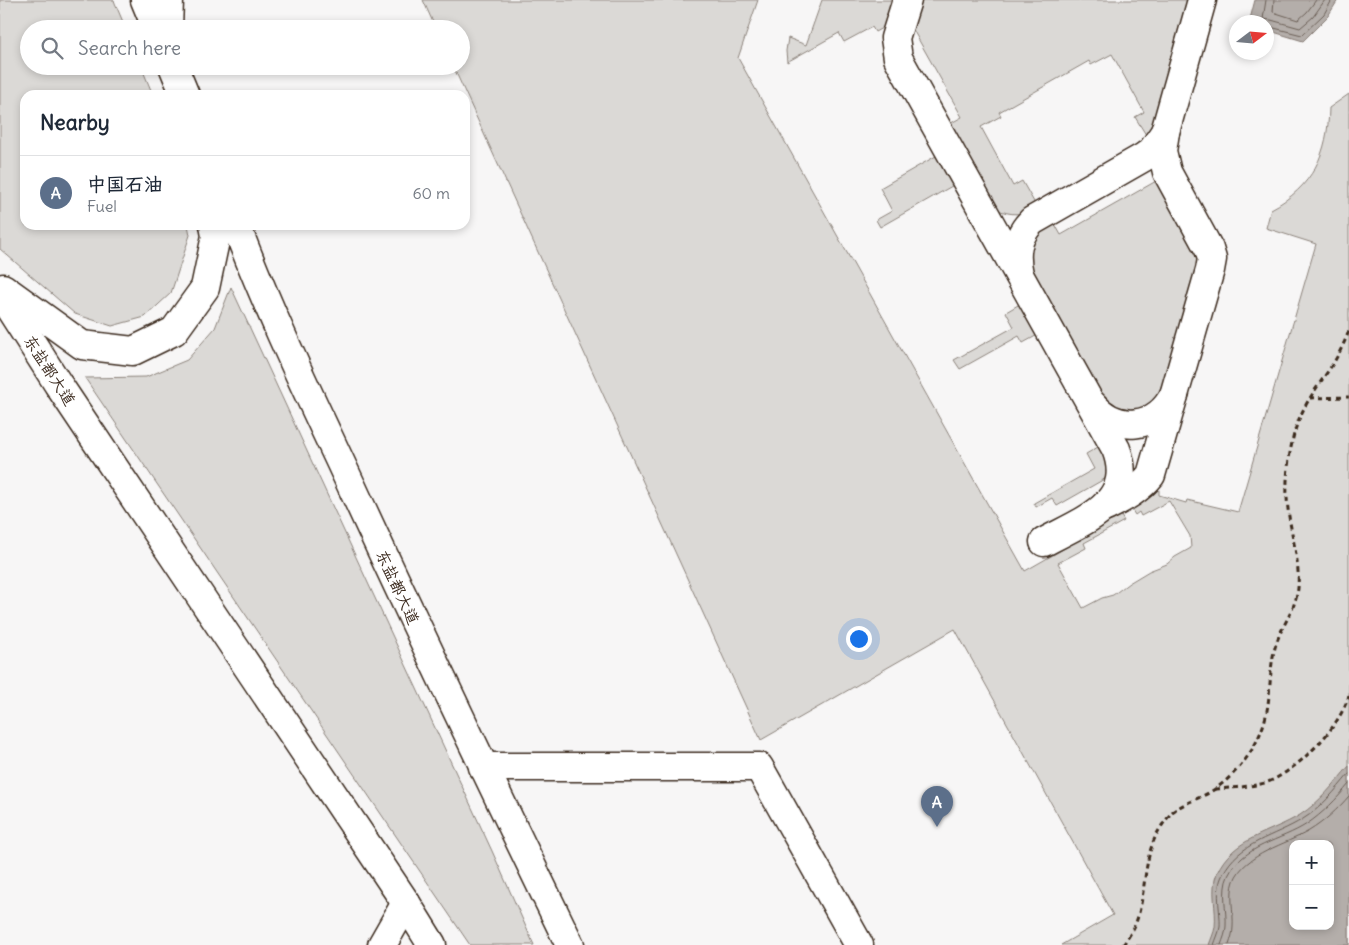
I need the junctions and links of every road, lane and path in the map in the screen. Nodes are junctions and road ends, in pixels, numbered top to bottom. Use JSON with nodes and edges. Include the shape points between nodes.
{"nodes":[{"id":1,"x":145,"y":0,"type":"edge"},
{"id":2,"x":169,"y":0,"type":"edge"},
{"id":3,"x":907,"y":0,"type":"edge"},
{"id":4,"x":1197,"y":7,"type":"edge"},
{"id":5,"x":153,"y":20,"type":"edge"},
{"id":6,"x":168,"y":20,"type":"edge"},
{"id":7,"x":177,"y":75,"type":"edge"},
{"id":8,"x":183,"y":90,"type":"edge"},
{"id":9,"x":1165,"y":132,"type":"junction"},
{"id":10,"x":1118,"y":171,"type":"junction"},
{"id":11,"x":1176,"y":187,"type":"junction"},
{"id":12,"x":977,"y":200,"type":"junction"},
{"id":13,"x":1038,"y":216,"type":"junction"},
{"id":14,"x":215,"y":230,"type":"edge"},
{"id":15,"x":238,"y":230,"type":"edge"},
{"id":16,"x":1019,"y":275,"type":"junction"},
{"id":17,"x":0,"y":285,"type":"edge"},
{"id":18,"x":0,"y":294,"type":"edge"},
{"id":19,"x":1349,"y":331,"type":"edge"},
{"id":20,"x":1175,"y":393,"type":"junction"},
{"id":21,"x":1349,"y":397,"type":"edge"},
{"id":22,"x":1309,"y":398,"type":"junction"},
{"id":23,"x":1091,"y":403,"type":"junction"},
{"id":24,"x":1101,"y":510,"type":"junction"},
{"id":25,"x":1044,"y":542,"type":"dead end"},
{"id":26,"x":1349,"y":696,"type":"edge"},
{"id":27,"x":483,"y":767,"type":"junction"},
{"id":28,"x":1215,"y":789,"type":"junction"},
{"id":29,"x":406,"y":903,"type":"junction"},
{"id":30,"x":382,"y":945,"type":"edge"},
{"id":31,"x":432,"y":945,"type":"edge"},
{"id":32,"x":570,"y":945,"type":"edge"},
{"id":33,"x":859,"y":945,"type":"edge"},
{"id":34,"x":1123,"y":945,"type":"edge"}],
"edges":[{"from":1,"to":5,"type":"main road"},
{"from":2,"to":6,"type":"main road"},
{"from":3,"to":12,"type":"main road","via":[[895,38],[898,58]]},
{"from":4,"to":9,"type":"main road"},
{"from":7,"to":8,"type":"main road"},
{"from":9,"to":10,"type":"main road","via":[[1152,151]]},
{"from":9,"to":11,"type":"main road","via":[[1164,161]]},
{"from":10,"to":11,"type":"main road","via":[[1136,167],[1151,170],[1166,177]]},
{"from":10,"to":13,"type":"main road"},
{"from":11,"to":20,"type":"main road","via":[[1212,259]]},
{"from":12,"to":13,"type":"main road","via":[[990,213],[1007,220],[1018,222]]},
{"from":12,"to":16,"type":"main road"},
{"from":13,"to":16,"type":"main road","via":[[1027,226],[1018,244]]},
{"from":14,"to":17,"type":"main road","via":[[205,288],[174,331],[133,351],[82,344]]},
{"from":15,"to":27,"type":"main road","name":"东盐都大道","via":[[258,283]]},
{"from":16,"to":23,"type":"main road"},
{"from":18,"to":29,"type":"main road","name":"东盐都大道"},
{"from":19,"to":22,"type":"path","via":[[1335,361]]},
{"from":20,"to":23,"type":"main road","via":[[1158,415],[1135,424],[1119,423],[1103,416]]},
{"from":20,"to":24,"type":"main road","via":[[1152,475],[1134,491]]},
{"from":21,"to":22,"type":"path"},
{"from":22,"to":28,"type":"path","via":[[1294,433],[1287,479],[1298,589],[1277,643],[1264,723],[1253,749]]},
{"from":23,"to":24,"type":"main road","via":[[1121,462],[1122,477],[1118,489]]},
{"from":24,"to":25,"type":"main road"},
{"from":26,"to":28,"type":"path","via":[[1339,718],[1315,748],[1290,769],[1267,782],[1242,788]]},
{"from":27,"to":32,"type":"main road","name":"东盐都大道"},
{"from":27,"to":33,"type":"main road","via":[[759,767]]},
{"from":28,"to":34,"type":"path","via":[[1172,813],[1152,843],[1142,898],[1134,926]]},
{"from":29,"to":30,"type":"main road"},
{"from":29,"to":31,"type":"main road","name":"东盐都大道"}]}
